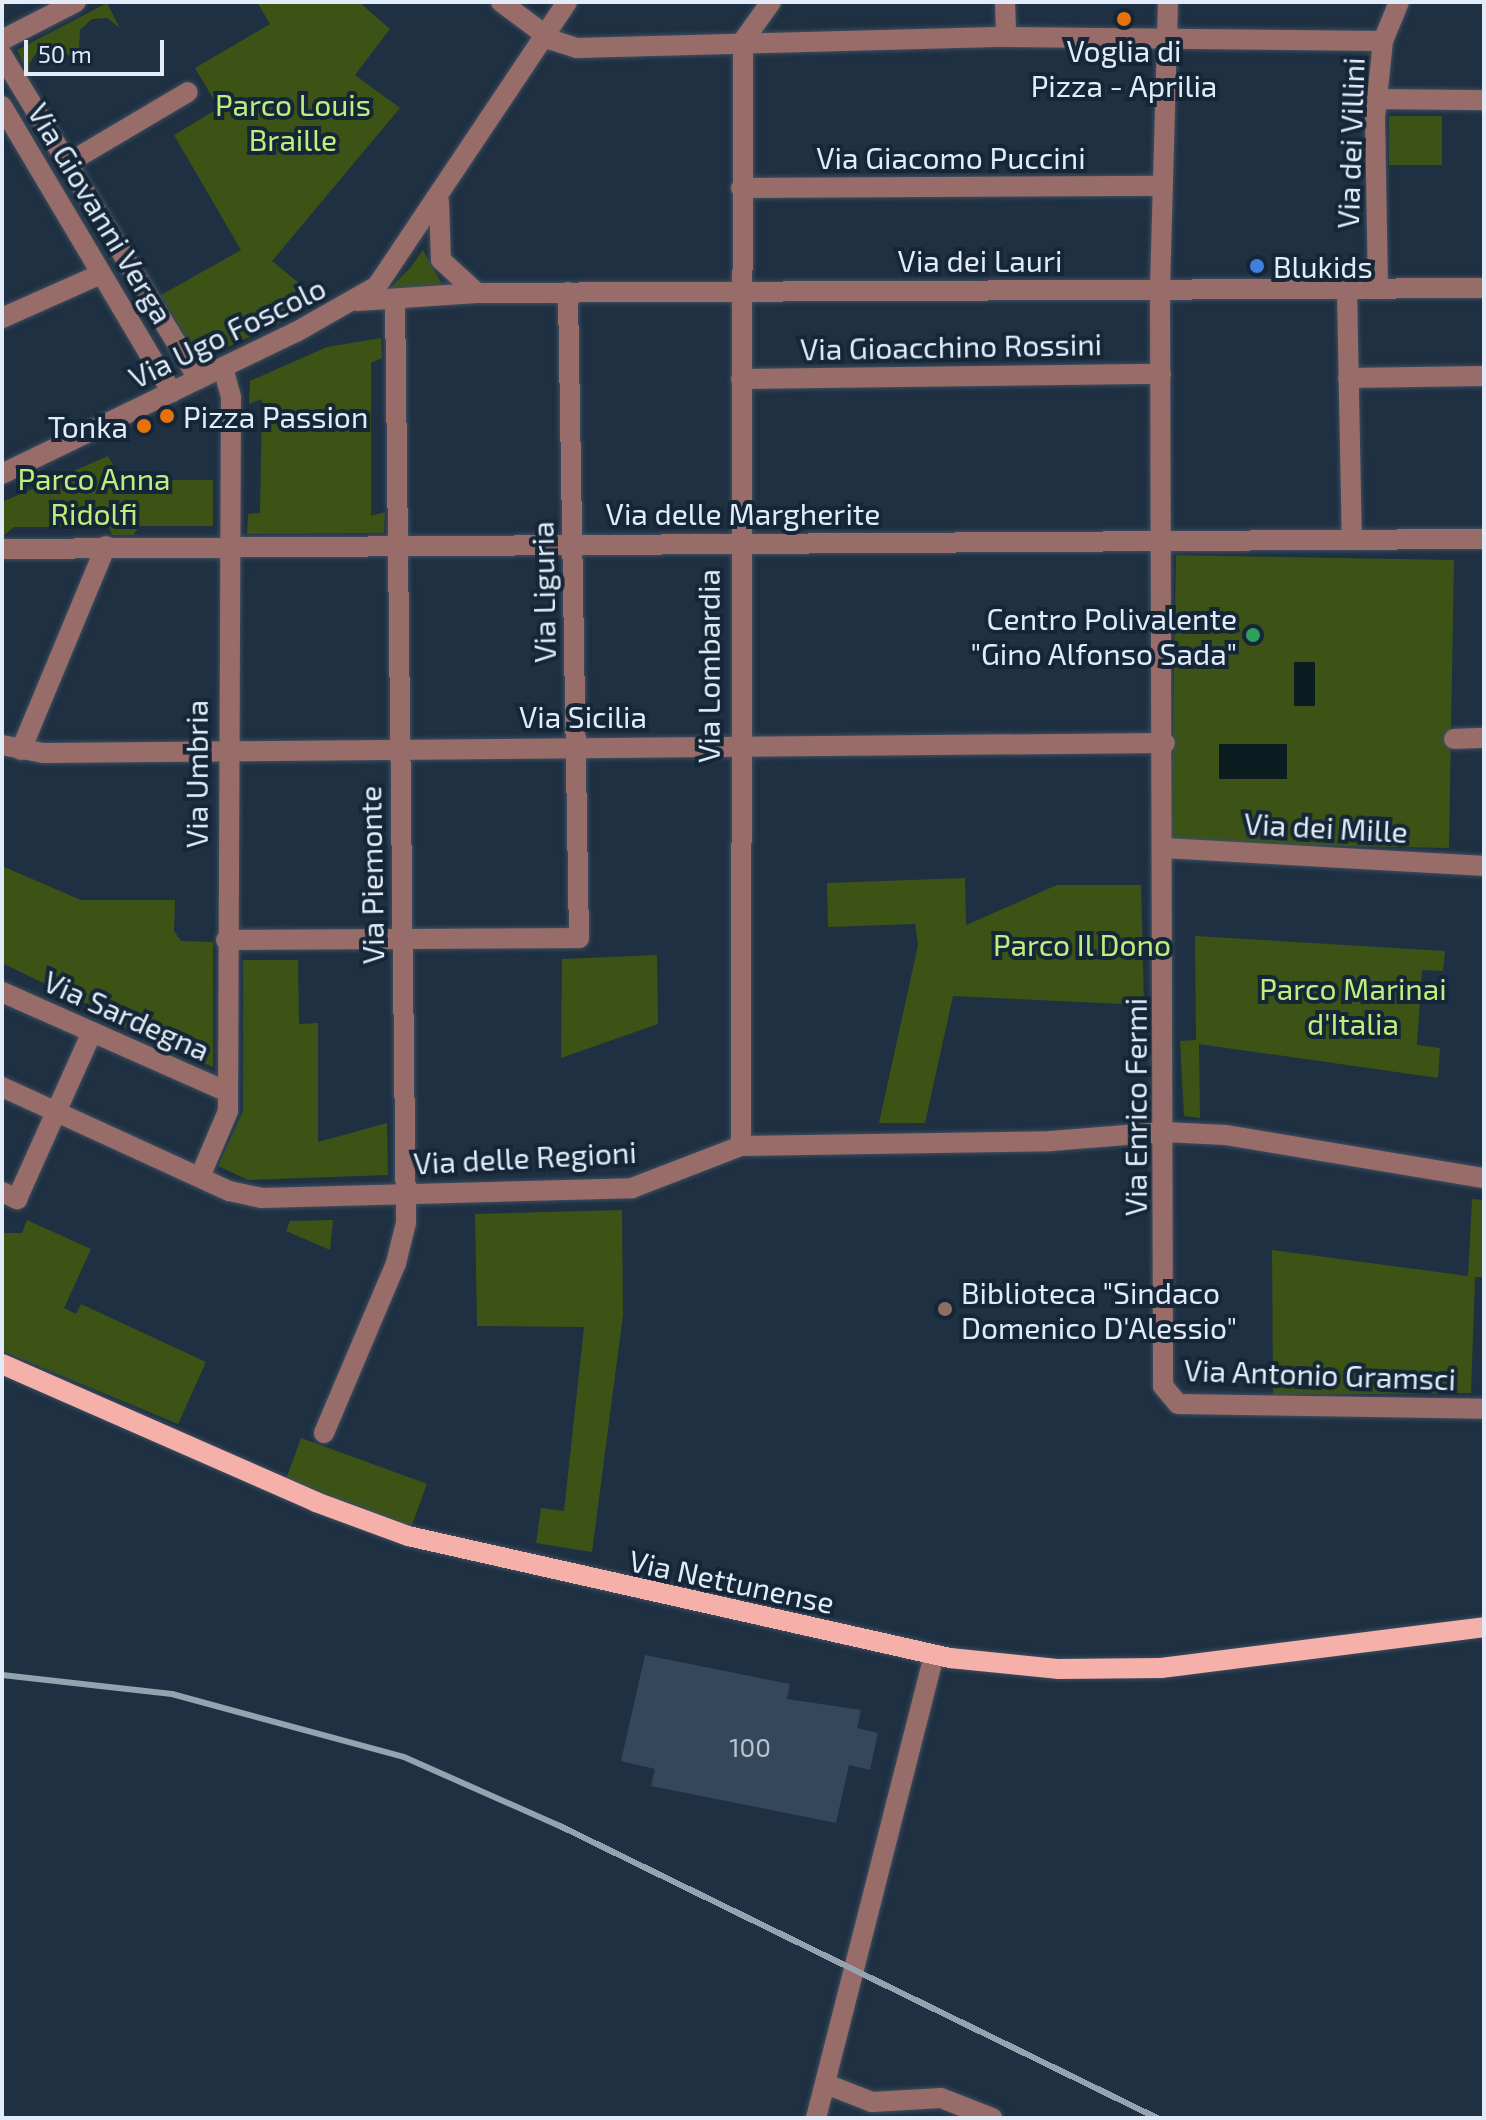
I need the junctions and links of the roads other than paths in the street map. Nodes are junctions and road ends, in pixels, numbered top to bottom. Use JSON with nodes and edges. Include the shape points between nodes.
{"nodes":[{"id":1,"x":76,"y":2,"type":"edge"},
{"id":2,"x":501,"y":2,"type":"edge"},
{"id":3,"x":567,"y":2,"type":"edge"},
{"id":4,"x":771,"y":2,"type":"edge"},
{"id":5,"x":1005,"y":2,"type":"edge"},
{"id":6,"x":1168,"y":2,"type":"edge"},
{"id":7,"x":1399,"y":2,"type":"edge"},
{"id":8,"x":546,"y":36,"type":"junction"},
{"id":9,"x":1006,"y":37,"type":"junction"},
{"id":10,"x":2,"y":40,"type":"edge"},
{"id":11,"x":743,"y":41,"type":"junction"},
{"id":12,"x":1165,"y":41,"type":"junction"},
{"id":13,"x":1383,"y":41,"type":"junction"},
{"id":14,"x":2,"y":55,"type":"edge"},
{"id":15,"x":188,"y":92,"type":"dead end"},
{"id":16,"x":1380,"y":99,"type":"junction"},
{"id":17,"x":1484,"y":100,"type":"edge"},
{"id":18,"x":2,"y":106,"type":"edge"},
{"id":19,"x":68,"y":163,"type":"junction"},
{"id":20,"x":1161,"y":186,"type":"junction"},
{"id":21,"x":741,"y":188,"type":"junction"},
{"id":22,"x":439,"y":197,"type":"junction"},
{"id":23,"x":101,"y":274,"type":"junction"},
{"id":24,"x":1378,"y":288,"type":"junction"},
{"id":25,"x":1484,"y":288,"type":"edge"},
{"id":26,"x":1347,"y":289,"type":"junction"},
{"id":27,"x":1160,"y":290,"type":"junction"},
{"id":28,"x":741,"y":291,"type":"junction"},
{"id":29,"x":568,"y":292,"type":"junction"},
{"id":30,"x":477,"y":293,"type":"junction"},
{"id":31,"x":357,"y":301,"type":"junction"},
{"id":32,"x":395,"y":301,"type":"junction"},
{"id":33,"x":2,"y":318,"type":"edge"},
{"id":34,"x":223,"y":367,"type":"junction"},
{"id":35,"x":1161,"y":374,"type":"junction"},
{"id":36,"x":1484,"y":376,"type":"edge"},
{"id":37,"x":1348,"y":378,"type":"junction"},
{"id":38,"x":198,"y":379,"type":"junction"},
{"id":39,"x":741,"y":379,"type":"junction"},
{"id":40,"x":172,"y":392,"type":"junction"},
{"id":41,"x":2,"y":474,"type":"edge"},
{"id":42,"x":1484,"y":539,"type":"edge"},
{"id":43,"x":1352,"y":540,"type":"junction"},
{"id":44,"x":1163,"y":541,"type":"junction"},
{"id":45,"x":572,"y":543,"type":"junction"},
{"id":46,"x":738,"y":543,"type":"junction"},
{"id":47,"x":397,"y":545,"type":"junction"},
{"id":48,"x":106,"y":546,"type":"junction"},
{"id":49,"x":229,"y":546,"type":"junction"},
{"id":50,"x":2,"y":549,"type":"edge"},
{"id":51,"x":1484,"y":738,"type":"edge"},
{"id":52,"x":1454,"y":739,"type":"dead end"},
{"id":53,"x":1165,"y":743,"type":"junction"},
{"id":54,"x":738,"y":745,"type":"junction"},
{"id":55,"x":575,"y":746,"type":"junction"},
{"id":56,"x":12,"y":747,"type":"edge"},
{"id":57,"x":399,"y":748,"type":"junction"},
{"id":58,"x":226,"y":751,"type":"junction"},
{"id":59,"x":1165,"y":848,"type":"junction"},
{"id":60,"x":1484,"y":866,"type":"edge"},
{"id":61,"x":401,"y":938,"type":"junction"},
{"id":62,"x":226,"y":940,"type":"junction"},
{"id":63,"x":2,"y":992,"type":"edge"},
{"id":64,"x":92,"y":1032,"type":"junction"},
{"id":65,"x":2,"y":1087,"type":"edge"},
{"id":66,"x":228,"y":1092,"type":"junction"},
{"id":67,"x":57,"y":1113,"type":"junction"},
{"id":68,"x":1164,"y":1132,"type":"junction"},
{"id":69,"x":741,"y":1146,"type":"junction"},
{"id":70,"x":200,"y":1177,"type":"junction"},
{"id":71,"x":1484,"y":1178,"type":"edge"},
{"id":72,"x":2,"y":1192,"type":"edge"},
{"id":73,"x":406,"y":1194,"type":"junction"},
{"id":74,"x":2,"y":1364,"type":"edge"},
{"id":75,"x":1163,"y":1386,"type":"joint"},
{"id":76,"x":1484,"y":1409,"type":"edge"},
{"id":77,"x":324,"y":1433,"type":"dead end"},
{"id":78,"x":1484,"y":1627,"type":"edge"},
{"id":79,"x":934,"y":1655,"type":"junction"},
{"id":80,"x":826,"y":2084,"type":"junction"},
{"id":81,"x":816,"y":2118,"type":"edge"},
{"id":82,"x":992,"y":2118,"type":"edge"}],
"edges":[{"from":1,"to":10,"type":"street"},
{"from":2,"to":8,"type":"street"},
{"from":3,"to":8,"type":"street","name":"Via Ugo Foscolo"},
{"from":4,"to":11,"type":"street"},
{"from":5,"to":9,"type":"street"},
{"from":6,"to":12,"type":"street","name":"Via Enrico Fermi"},
{"from":7,"to":13,"type":"street","name":"Via dei Villini"},
{"from":8,"to":11,"type":"street","via":[[577,48]]},
{"from":8,"to":22,"type":"street","name":"Via Ugo Foscolo"},
{"from":9,"to":11,"type":"street"},
{"from":9,"to":12,"type":"street"},
{"from":11,"to":21,"type":"street","name":"Via Lombardia"},
{"from":12,"to":13,"type":"street"},
{"from":12,"to":20,"type":"street","name":"Via Enrico Fermi"},
{"from":13,"to":16,"type":"street","name":"Via dei Villini"},
{"from":14,"to":19,"type":"street","name":"Via Giovanni Verga"},
{"from":15,"to":19,"type":"street"},
{"from":16,"to":17,"type":"street"},
{"from":16,"to":24,"type":"street","name":"Via dei Villini","via":[[1375,118]]},
{"from":18,"to":23,"type":"street","name":"Via Giovanni Verga"},
{"from":19,"to":38,"type":"street","name":"Via Giovanni Verga"},
{"from":20,"to":21,"type":"street","name":"Via Giacomo Puccini"},
{"from":20,"to":27,"type":"street","name":"Via Enrico Fermi"},
{"from":21,"to":28,"type":"street","name":"Via Lombardia"},
{"from":22,"to":30,"type":"street","via":[[439,256],[450,274]]},
{"from":22,"to":31,"type":"street","name":"Via Ugo Foscolo","via":[[392,271]]},
{"from":23,"to":33,"type":"street"},
{"from":23,"to":40,"type":"street","name":"Via Giovanni Verga"},
{"from":24,"to":25,"type":"street","name":"Via dei Lauri"},
{"from":24,"to":26,"type":"street","name":"Via dei Lauri"},
{"from":26,"to":27,"type":"street","name":"Via dei Lauri"},
{"from":26,"to":37,"type":"street"},
{"from":27,"to":28,"type":"street","name":"Via dei Lauri"},
{"from":27,"to":35,"type":"street","name":"Via Enrico Fermi"},
{"from":28,"to":29,"type":"street","name":"Via dei Lauri"},
{"from":28,"to":39,"type":"street","name":"Via Lombardia"},
{"from":29,"to":30,"type":"street","name":"Via dei Lauri"},
{"from":29,"to":45,"type":"street","name":"Via Liguria"},
{"from":30,"to":32,"type":"street","name":"Via dei Lauri"},
{"from":31,"to":32,"type":"street","name":"Via dei Lauri"},
{"from":31,"to":34,"type":"street","name":"Via Ugo Foscolo"},
{"from":32,"to":47,"type":"street","name":"Via Piemonte"},
{"from":34,"to":38,"type":"street","name":"Via Ugo Foscolo"},
{"from":34,"to":49,"type":"street","name":"Via Umbria","via":[[231,397]]},
{"from":35,"to":39,"type":"street","name":"Via Gioacchino Rossini"},
{"from":35,"to":44,"type":"street","name":"Via Enrico Fermi"},
{"from":36,"to":37,"type":"street"},
{"from":37,"to":43,"type":"street"},
{"from":38,"to":40,"type":"street","name":"Via Ugo Foscolo"},
{"from":39,"to":46,"type":"street","name":"Via Lombardia"},
{"from":40,"to":41,"type":"street","name":"Via Ugo Foscolo"},
{"from":42,"to":43,"type":"street","name":"Via delle Margherite"},
{"from":43,"to":44,"type":"street","name":"Via delle Margherite"},
{"from":44,"to":46,"type":"street","name":"Via delle Margherite"},
{"from":44,"to":53,"type":"street","name":"Via Enrico Fermi"},
{"from":45,"to":46,"type":"street","name":"Via delle Margherite"},
{"from":45,"to":47,"type":"street","name":"Via delle Margherite"},
{"from":45,"to":55,"type":"street","name":"Via Liguria"},
{"from":46,"to":54,"type":"street","name":"Via Lombardia"},
{"from":47,"to":49,"type":"street","name":"Via delle Margherite"},
{"from":47,"to":57,"type":"street","name":"Via Piemonte"},
{"from":48,"to":49,"type":"street","name":"Via delle Margherite"},
{"from":48,"to":50,"type":"street","name":"Via delle Margherite"},
{"from":48,"to":56,"type":"street"},
{"from":49,"to":58,"type":"street","name":"Via Umbria"},
{"from":51,"to":52,"type":"street"},
{"from":53,"to":54,"type":"street","name":"Via Sicilia"},
{"from":53,"to":59,"type":"street","name":"Via Enrico Fermi"},
{"from":54,"to":55,"type":"street","name":"Via Sicilia"},
{"from":54,"to":69,"type":"street","name":"Via Lombardia"},
{"from":55,"to":57,"type":"street","name":"Via Sicilia"},
{"from":55,"to":61,"type":"street","name":"Via Liguria","via":[[579,938]]},
{"from":56,"to":58,"type":"street","name":"Via Sicilia"},
{"from":57,"to":58,"type":"street","name":"Via Sicilia"},
{"from":57,"to":61,"type":"street","name":"Via Piemonte"},
{"from":58,"to":62,"type":"street","name":"Via Umbria"},
{"from":59,"to":60,"type":"street","name":"Via dei Mille"},
{"from":59,"to":68,"type":"street","name":"Via Enrico Fermi"},
{"from":61,"to":62,"type":"street"},
{"from":61,"to":73,"type":"street","name":"Via Piemonte"},
{"from":62,"to":66,"type":"street","name":"Via Umbria"},
{"from":63,"to":64,"type":"street","name":"Via Sardegna"},
{"from":64,"to":66,"type":"street","name":"Via Sardegna"},
{"from":64,"to":67,"type":"street"},
{"from":65,"to":67,"type":"street","name":"Via delle Regioni"},
{"from":66,"to":70,"type":"street","name":"Via Umbria","via":[[228,1111]]},
{"from":67,"to":70,"type":"street","name":"Via delle Regioni"},
{"from":67,"to":72,"type":"street","via":[[17,1199]]},
{"from":68,"to":69,"type":"street","name":"Via delle Regioni","via":[[1051,1141]]},
{"from":68,"to":71,"type":"street","name":"Via delle Regioni","via":[[1226,1135]]},
{"from":68,"to":75,"type":"street","name":"Via Enrico Fermi"},
{"from":69,"to":73,"type":"street","name":"Via delle Regioni","via":[[632,1188]]},
{"from":70,"to":73,"type":"street","name":"Via delle Regioni","via":[[261,1198]]},
{"from":73,"to":77,"type":"street","name":"Via Piemonte","via":[[399,1256]]},
{"from":74,"to":79,"type":"main road","name":"Via Nettunense","via":[[316,1502],[408,1536]]},
{"from":75,"to":76,"type":"street","name":"Via Antonio Gramsci","via":[[1178,1404]]},
{"from":78,"to":79,"type":"main road","name":"Via Nettunense","via":[[1161,1668],[1059,1669]]},
{"from":79,"to":80,"type":"street"},
{"from":80,"to":81,"type":"street"},
{"from":80,"to":82,"type":"street","via":[[872,2102],[941,2098]]}]}
